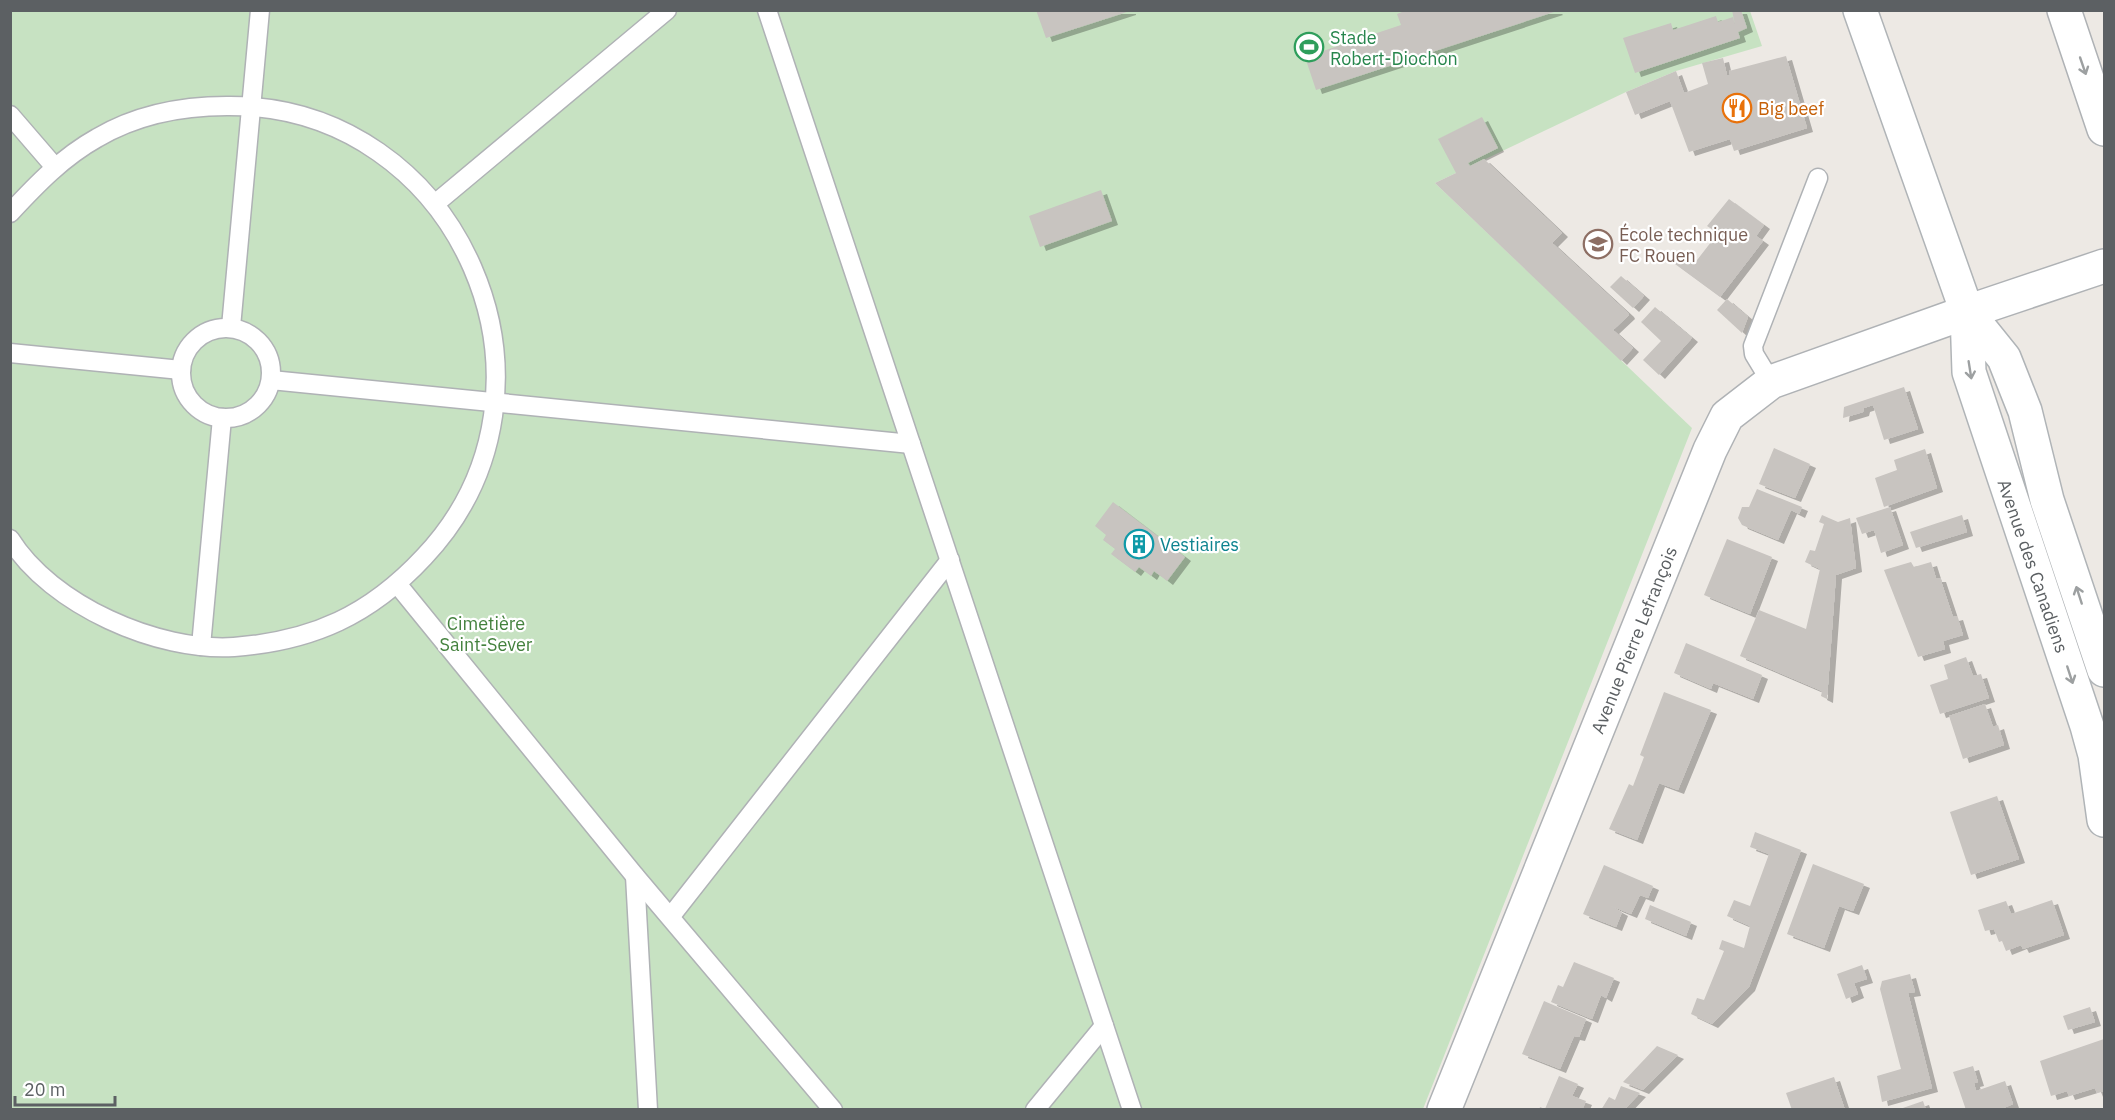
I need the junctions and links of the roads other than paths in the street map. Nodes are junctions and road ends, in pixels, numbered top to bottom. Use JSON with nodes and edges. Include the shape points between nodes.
{"nodes":[{"id":1,"x":261,"y":10,"type":"edge"},
{"id":2,"x":667,"y":10,"type":"edge"},
{"id":3,"x":767,"y":10,"type":"edge"},
{"id":4,"x":1860,"y":10,"type":"edge"},
{"id":5,"x":2064,"y":10,"type":"edge"},
{"id":6,"x":251,"y":105,"type":"junction"},
{"id":7,"x":10,"y":115,"type":"edge"},
{"id":8,"x":2104,"y":129,"type":"edge"},
{"id":9,"x":54,"y":166,"type":"junction"},
{"id":10,"x":1818,"y":178,"type":"dead end"},
{"id":11,"x":436,"y":203,"type":"junction"},
{"id":12,"x":10,"y":213,"type":"edge"},
{"id":13,"x":2104,"y":266,"type":"edge"},
{"id":14,"x":1967,"y":312,"type":"junction"},
{"id":15,"x":231,"y":327,"type":"junction"},
{"id":16,"x":10,"y":353,"type":"edge"},
{"id":17,"x":181,"y":370,"type":"junction"},
{"id":18,"x":272,"y":380,"type":"junction"},
{"id":19,"x":1771,"y":382,"type":"junction"},
{"id":20,"x":496,"y":402,"type":"junction"},
{"id":21,"x":222,"y":418,"type":"junction"},
{"id":22,"x":911,"y":444,"type":"junction"},
{"id":23,"x":12,"y":547,"type":"edge"},
{"id":24,"x":950,"y":560,"type":"junction"},
{"id":25,"x":398,"y":585,"type":"junction"},
{"id":26,"x":201,"y":646,"type":"junction"},
{"id":27,"x":2104,"y":670,"type":"edge"},
{"id":28,"x":2104,"y":820,"type":"edge"},
{"id":29,"x":635,"y":876,"type":"junction"},
{"id":30,"x":671,"y":916,"type":"junction"},
{"id":31,"x":1104,"y":1026,"type":"junction"},
{"id":32,"x":648,"y":1110,"type":"edge"},
{"id":33,"x":833,"y":1110,"type":"edge"},
{"id":34,"x":1035,"y":1110,"type":"edge"},
{"id":35,"x":1131,"y":1110,"type":"edge"},
{"id":36,"x":1444,"y":1110,"type":"edge"}],
"edges":[{"from":1,"to":6,"type":"lane"},
{"from":2,"to":11,"type":"lane"},
{"from":3,"to":22,"type":"lane"},
{"from":4,"to":14,"type":"street","name":"Avenue des Canadiens"},
{"from":5,"to":8,"type":"street","one_way":true},
{"from":6,"to":9,"type":"lane","via":[[199,106],[147,116],[98,137]]},
{"from":6,"to":11,"type":"lane","via":[[304,116],[353,136],[398,166]]},
{"from":6,"to":15,"type":"lane"},
{"from":7,"to":9,"type":"lane"},
{"from":9,"to":12,"type":"lane"},
{"from":10,"to":19,"type":"lane","via":[[1753,346]]},
{"from":11,"to":20,"type":"lane","via":[[477,274],[494,331]]},
{"from":13,"to":14,"type":"street","name":"Avenue Pierre Lefrançois"},
{"from":14,"to":19,"type":"street","name":"Avenue Pierre Lefrançois"},
{"from":27,"to":14,"type":"street","name":"Avenue des Canadiens","one_way":true,"via":[[2047,500],[2025,411],[2004,358]]},
{"from":14,"to":28,"type":"street","name":"Avenue des Canadiens","one_way":true,"via":[[1969,372],[2087,726]]},
{"from":15,"to":17,"type":"lane","via":[[201,334],[183,356]]},
{"from":15,"to":18,"type":"lane","via":[[243,330],[261,344],[271,364]]},
{"from":16,"to":17,"type":"lane"},
{"from":17,"to":21,"type":"lane","via":[[182,384],[196,407]]},
{"from":18,"to":20,"type":"lane"},
{"from":18,"to":21,"type":"lane","via":[[259,404],[249,412]]},
{"from":19,"to":36,"type":"street","name":"Avenue Pierre Lefrançois","via":[[1727,416],[1710,450]]},
{"from":20,"to":22,"type":"lane"},
{"from":20,"to":25,"type":"lane","via":[[480,470],[447,534]]},
{"from":21,"to":26,"type":"lane"},
{"from":22,"to":24,"type":"lane"},
{"from":23,"to":26,"type":"lane","via":[[59,590],[110,622],[167,641]]},
{"from":24,"to":30,"type":"lane"},
{"from":24,"to":31,"type":"lane"},
{"from":25,"to":26,"type":"lane","via":[[360,611],[319,631],[275,643]]},
{"from":25,"to":29,"type":"lane"},
{"from":29,"to":30,"type":"lane"},
{"from":29,"to":32,"type":"lane"},
{"from":30,"to":33,"type":"lane"},
{"from":31,"to":34,"type":"lane"},
{"from":31,"to":35,"type":"lane"}]}
